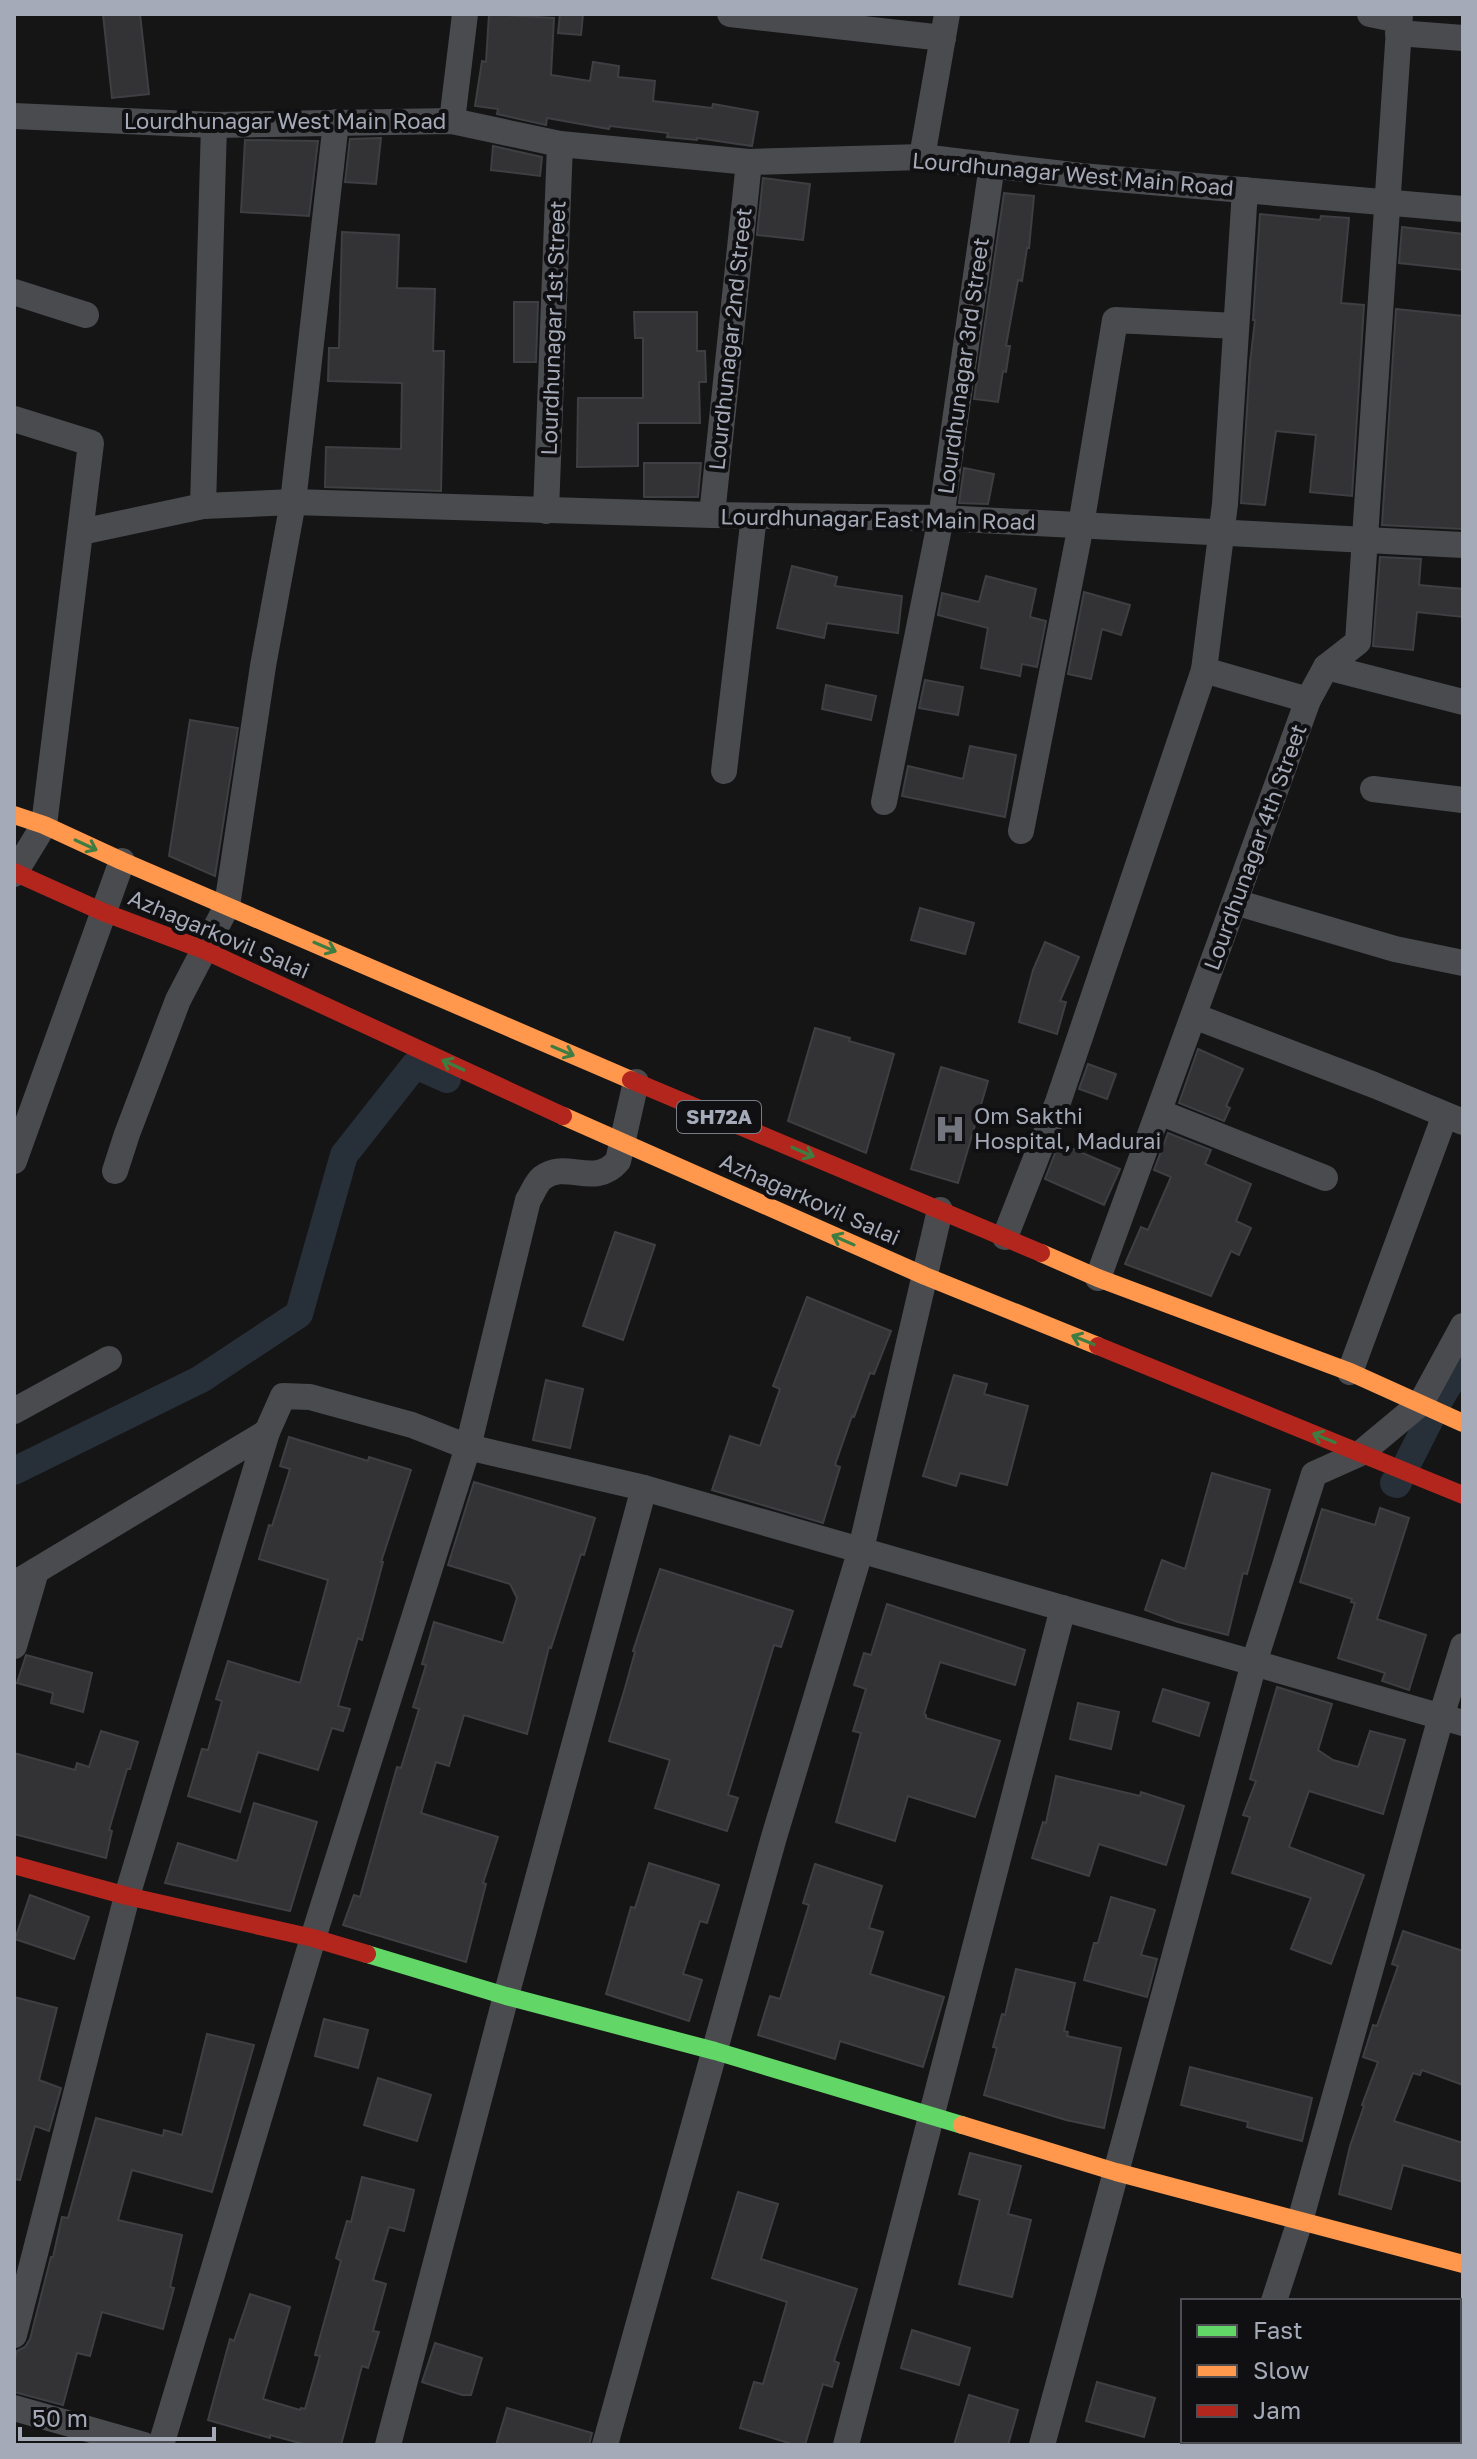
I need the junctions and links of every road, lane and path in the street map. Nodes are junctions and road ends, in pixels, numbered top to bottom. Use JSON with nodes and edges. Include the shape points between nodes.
{"nodes":[{"id":1,"x":465,"y":14,"type":"edge"},
{"id":2,"x":730,"y":14,"type":"edge"},
{"id":3,"x":1370,"y":14,"type":"edge"},
{"id":4,"x":1399,"y":22,"type":"edge"},
{"id":5,"x":945,"y":26,"type":"edge"},
{"id":6,"x":1463,"y":38,"type":"edge"},
{"id":7,"x":14,"y":116,"type":"edge"},
{"id":8,"x":452,"y":121,"type":"junction"},
{"id":9,"x":336,"y":122,"type":"junction"},
{"id":10,"x":214,"y":125,"type":"junction"},
{"id":11,"x":560,"y":144,"type":"junction"},
{"id":12,"x":922,"y":157,"type":"junction"},
{"id":13,"x":749,"y":162,"type":"junction"},
{"id":14,"x":992,"y":165,"type":"junction"},
{"id":15,"x":1245,"y":190,"type":"junction"},
{"id":16,"x":1388,"y":202,"type":"junction"},
{"id":17,"x":1463,"y":209,"type":"edge"},
{"id":18,"x":14,"y":292,"type":"edge"},
{"id":19,"x":86,"y":315,"type":"dead end"},
{"id":20,"x":1236,"y":326,"type":"junction"},
{"id":21,"x":14,"y":419,"type":"edge"},
{"id":22,"x":293,"y":502,"type":"junction"},
{"id":23,"x":203,"y":506,"type":"junction"},
{"id":24,"x":546,"y":511,"type":"junction"},
{"id":25,"x":712,"y":515,"type":"junction"},
{"id":26,"x":754,"y":516,"type":"junction"},
{"id":27,"x":941,"y":518,"type":"junction"},
{"id":28,"x":1081,"y":525,"type":"junction"},
{"id":29,"x":81,"y":532,"type":"junction"},
{"id":30,"x":1221,"y":532,"type":"junction"},
{"id":31,"x":1365,"y":540,"type":"junction"},
{"id":32,"x":1463,"y":545,"type":"edge"},
{"id":33,"x":1326,"y":667,"type":"junction"},
{"id":34,"x":1204,"y":670,"type":"junction"},
{"id":35,"x":1308,"y":700,"type":"junction"},
{"id":36,"x":1463,"y":702,"type":"edge"},
{"id":37,"x":724,"y":771,"type":"dead end"},
{"id":38,"x":1373,"y":789,"type":"dead end"},
{"id":39,"x":1463,"y":800,"type":"edge"},
{"id":40,"x":884,"y":802,"type":"dead end"},
{"id":41,"x":14,"y":815,"type":"edge"},
{"id":42,"x":44,"y":825,"type":"junction"},
{"id":43,"x":1021,"y":831,"type":"dead end"},
{"id":44,"x":122,"y":861,"type":"junction"},
{"id":45,"x":14,"y":873,"type":"edge"},
{"id":46,"x":1235,"y":902,"type":"junction"},
{"id":47,"x":227,"y":906,"type":"junction"},
{"id":48,"x":103,"y":912,"type":"junction"},
{"id":49,"x":204,"y":950,"type":"junction"},
{"id":50,"x":1463,"y":963,"type":"edge"},
{"id":51,"x":1194,"y":1016,"type":"junction"},
{"id":52,"x":636,"y":1082,"type":"junction"},
{"id":53,"x":1159,"y":1112,"type":"junction"},
{"id":54,"x":1454,"y":1118,"type":"edge"},
{"id":55,"x":620,"y":1152,"type":"junction"},
{"id":56,"x":14,"y":1161,"type":"edge"},
{"id":57,"x":115,"y":1171,"type":"dead end"},
{"id":58,"x":1325,"y":1178,"type":"dead end"},
{"id":59,"x":940,"y":1210,"type":"junction"},
{"id":60,"x":1005,"y":1237,"type":"junction"},
{"id":61,"x":1098,"y":1278,"type":"junction"},
{"id":62,"x":923,"y":1282,"type":"junction"},
{"id":63,"x":1463,"y":1326,"type":"edge"},
{"id":64,"x":109,"y":1359,"type":"dead end"},
{"id":65,"x":1350,"y":1372,"type":"junction"},
{"id":66,"x":1431,"y":1408,"type":"junction"},
{"id":67,"x":14,"y":1411,"type":"edge"},
{"id":68,"x":1463,"y":1423,"type":"edge"},
{"id":69,"x":267,"y":1432,"type":"junction"},
{"id":70,"x":468,"y":1447,"type":"junction"},
{"id":71,"x":1360,"y":1453,"type":"junction"},
{"id":72,"x":644,"y":1488,"type":"junction"},
{"id":73,"x":1463,"y":1495,"type":"edge"},
{"id":74,"x":861,"y":1549,"type":"junction"},
{"id":75,"x":25,"y":1577,"type":"edge"},
{"id":76,"x":1063,"y":1608,"type":"junction"},
{"id":77,"x":14,"y":1646,"type":"edge"},
{"id":78,"x":1463,"y":1646,"type":"edge"},
{"id":79,"x":1254,"y":1663,"type":"junction"},
{"id":80,"x":1452,"y":1720,"type":"edge"},
{"id":81,"x":14,"y":1865,"type":"edge"},
{"id":82,"x":127,"y":1896,"type":"junction"},
{"id":83,"x":313,"y":1938,"type":"junction"},
{"id":84,"x":506,"y":1996,"type":"junction"},
{"id":85,"x":715,"y":2051,"type":"junction"},
{"id":86,"x":931,"y":2116,"type":"junction"},
{"id":87,"x":1116,"y":2172,"type":"junction"},
{"id":88,"x":1300,"y":2221,"type":"junction"},
{"id":89,"x":1463,"y":2264,"type":"edge"},
{"id":90,"x":1275,"y":2299,"type":"edge"},
{"id":91,"x":14,"y":2335,"type":"edge"},
{"id":92,"x":14,"y":2408,"type":"edge"},
{"id":93,"x":144,"y":2445,"type":"edge"},
{"id":94,"x":161,"y":2445,"type":"edge"},
{"id":95,"x":388,"y":2445,"type":"edge"},
{"id":96,"x":605,"y":2445,"type":"edge"},
{"id":97,"x":846,"y":2445,"type":"edge"},
{"id":98,"x":1042,"y":2445,"type":"edge"}],
"edges":[{"from":1,"to":8,"type":"street"},
{"from":2,"to":5,"type":"street"},
{"from":3,"to":4,"type":"street"},
{"from":4,"to":6,"type":"street"},
{"from":4,"to":16,"type":"street"},
{"from":5,"to":12,"type":"street"},
{"from":7,"to":10,"type":"street","name":"Lourdhunagar West Main Road"},
{"from":8,"to":9,"type":"street","name":"Lourdhunagar West Main Road"},
{"from":8,"to":11,"type":"street","name":"Lourdhunagar West Main Road"},
{"from":9,"to":10,"type":"street","name":"Lourdhunagar West Main Road"},
{"from":9,"to":22,"type":"street"},
{"from":10,"to":23,"type":"street"},
{"from":11,"to":13,"type":"street","name":"Lourdhunagar West Main Road"},
{"from":11,"to":24,"type":"street","name":"Lourdhunagar 1st Street"},
{"from":12,"to":13,"type":"street","name":"Lourdhunagar West Main Road"},
{"from":12,"to":14,"type":"street","name":"Lourdhunagar West Main Road"},
{"from":13,"to":25,"type":"street","name":"Lourdhunagar 2nd Street"},
{"from":14,"to":15,"type":"street","name":"Lourdhunagar West Main Road"},
{"from":14,"to":27,"type":"street","name":"Lourdhunagar 3rd Street"},
{"from":15,"to":16,"type":"street","name":"Lourdhunagar West Main Road"},
{"from":15,"to":20,"type":"street"},
{"from":16,"to":17,"type":"street","name":"Lourdhunagar West Main Road"},
{"from":16,"to":31,"type":"street"},
{"from":18,"to":19,"type":"street"},
{"from":20,"to":28,"type":"street","via":[[1115,320]]},
{"from":20,"to":30,"type":"street"},
{"from":21,"to":29,"type":"street","via":[[91,443]]},
{"from":22,"to":23,"type":"street","name":"Lourdhunagar East Main Road"},
{"from":22,"to":24,"type":"street","name":"Lourdhunagar East Main Road"},
{"from":22,"to":47,"type":"street"},
{"from":23,"to":29,"type":"street","name":"Lourdhunagar East Main Road"},
{"from":24,"to":25,"type":"street","name":"Lourdhunagar East Main Road"},
{"from":25,"to":26,"type":"street","name":"Lourdhunagar East Main Road"},
{"from":26,"to":27,"type":"street","name":"Lourdhunagar East Main Road"},
{"from":26,"to":37,"type":"street"},
{"from":27,"to":28,"type":"street","name":"Lourdhunagar East Main Road"},
{"from":27,"to":40,"type":"street","name":"Lourdhunagar 3rd Street"},
{"from":28,"to":30,"type":"street","name":"Lourdhunagar East Main Road"},
{"from":28,"to":43,"type":"street"},
{"from":29,"to":42,"type":"street"},
{"from":30,"to":31,"type":"street","name":"Lourdhunagar East Main Road"},
{"from":30,"to":34,"type":"street"},
{"from":31,"to":32,"type":"street","name":"Lourdhunagar East Main Road"},
{"from":31,"to":33,"type":"street","via":[[1358,642]]},
{"from":33,"to":35,"type":"street"},
{"from":33,"to":36,"type":"street"},
{"from":34,"to":35,"type":"street","name":"Lourdhunagar 4th Street"},
{"from":34,"to":60,"type":"street","via":[[1058,1102]]},
{"from":35,"to":46,"type":"street","name":"Lourdhunagar 4th Street"},
{"from":38,"to":39,"type":"street"},
{"from":41,"to":42,"type":"main road","name":"Azhagarkovil Salai","number":"SH72A"},
{"from":42,"to":44,"type":"main road","name":"Azhagarkovil Salai","number":"SH72A","one_way":true},
{"from":42,"to":45,"type":"street"},
{"from":44,"to":47,"type":"main road","name":"Azhagarkovil Salai","number":"SH72A"},
{"from":44,"to":48,"type":"street"},
{"from":45,"to":48,"type":"main road","name":"Azhagarkovil Salai","number":"SH72A"},
{"from":46,"to":50,"type":"street","via":[[1395,949]]},
{"from":46,"to":51,"type":"street","name":"Lourdhunagar 4th Street"},
{"from":47,"to":49,"type":"street"},
{"from":47,"to":52,"type":"main road","name":"Azhagarkovil Salai","number":"SH72A","one_way":true,"via":[[375,976]]},
{"from":48,"to":49,"type":"main road","name":"Azhagarkovil Salai","number":"SH72A"},
{"from":48,"to":56,"type":"street"},
{"from":55,"to":49,"type":"main road","name":"Azhagarkovil Salai","number":"SH72A","one_way":true,"via":[[355,1012]]},
{"from":49,"to":57,"type":"street","via":[[178,1000]]},
{"from":51,"to":53,"type":"street","name":"Lourdhunagar 4th Street"},
{"from":51,"to":54,"type":"street"},
{"from":52,"to":55,"type":"street"},
{"from":52,"to":59,"type":"main road","name":"Azhagarkovil Salai","number":"SH72A","one_way":true},
{"from":53,"to":58,"type":"street"},
{"from":53,"to":61,"type":"street","name":"Lourdhunagar 4th Street"},
{"from":54,"to":65,"type":"street"},
{"from":62,"to":55,"type":"main road","name":"Azhagarkovil Salai","number":"SH72A","one_way":true},
{"from":55,"to":70,"type":"street","via":[[610,1170],[599,1174],[561,1171],[541,1178],[528,1200]]},
{"from":59,"to":60,"type":"main road","name":"Azhagarkovil Salai","number":"SH72A"},
{"from":59,"to":62,"type":"street"},
{"from":60,"to":61,"type":"main road","name":"Azhagarkovil Salai","number":"SH72A"},
{"from":61,"to":65,"type":"main road","name":"Azhagarkovil Salai","number":"SH72A"},
{"from":71,"to":62,"type":"main road","name":"Azhagarkovil Salai","number":"SH72A","one_way":true},
{"from":62,"to":74,"type":"street"},
{"from":63,"to":66,"type":"street"},
{"from":64,"to":67,"type":"street"},
{"from":65,"to":66,"type":"main road","name":"Azhagarkovil Salai","number":"SH72A"},
{"from":66,"to":68,"type":"main road","name":"Azhagarkovil Salai","number":"SH72A"},
{"from":66,"to":71,"type":"street"},
{"from":69,"to":70,"type":"street","via":[[283,1396],[310,1397],[412,1425]]},
{"from":69,"to":75,"type":"street"},
{"from":69,"to":82,"type":"street"},
{"from":70,"to":72,"type":"street"},
{"from":70,"to":83,"type":"street"},
{"from":71,"to":73,"type":"main road","name":"Azhagarkovil Salai","number":"SH72A"},
{"from":71,"to":79,"type":"street","via":[[1314,1474]]},
{"from":72,"to":74,"type":"street"},
{"from":72,"to":84,"type":"street"},
{"from":74,"to":76,"type":"street"},
{"from":74,"to":85,"type":"street"},
{"from":75,"to":77,"type":"street"},
{"from":76,"to":79,"type":"street"},
{"from":76,"to":86,"type":"street"},
{"from":78,"to":80,"type":"street"},
{"from":79,"to":80,"type":"street"},
{"from":79,"to":87,"type":"street"},
{"from":80,"to":88,"type":"street"},
{"from":81,"to":82,"type":"main road"},
{"from":82,"to":83,"type":"main road"},
{"from":82,"to":91,"type":"street"},
{"from":83,"to":84,"type":"main road"},
{"from":83,"to":94,"type":"street"},
{"from":84,"to":85,"type":"main road"},
{"from":84,"to":95,"type":"street"},
{"from":85,"to":86,"type":"main road"},
{"from":85,"to":96,"type":"street"},
{"from":86,"to":87,"type":"main road"},
{"from":86,"to":97,"type":"street"},
{"from":87,"to":88,"type":"main road"},
{"from":87,"to":98,"type":"street"},
{"from":88,"to":89,"type":"main road"},
{"from":88,"to":90,"type":"street"},
{"from":92,"to":93,"type":"street"}]}
